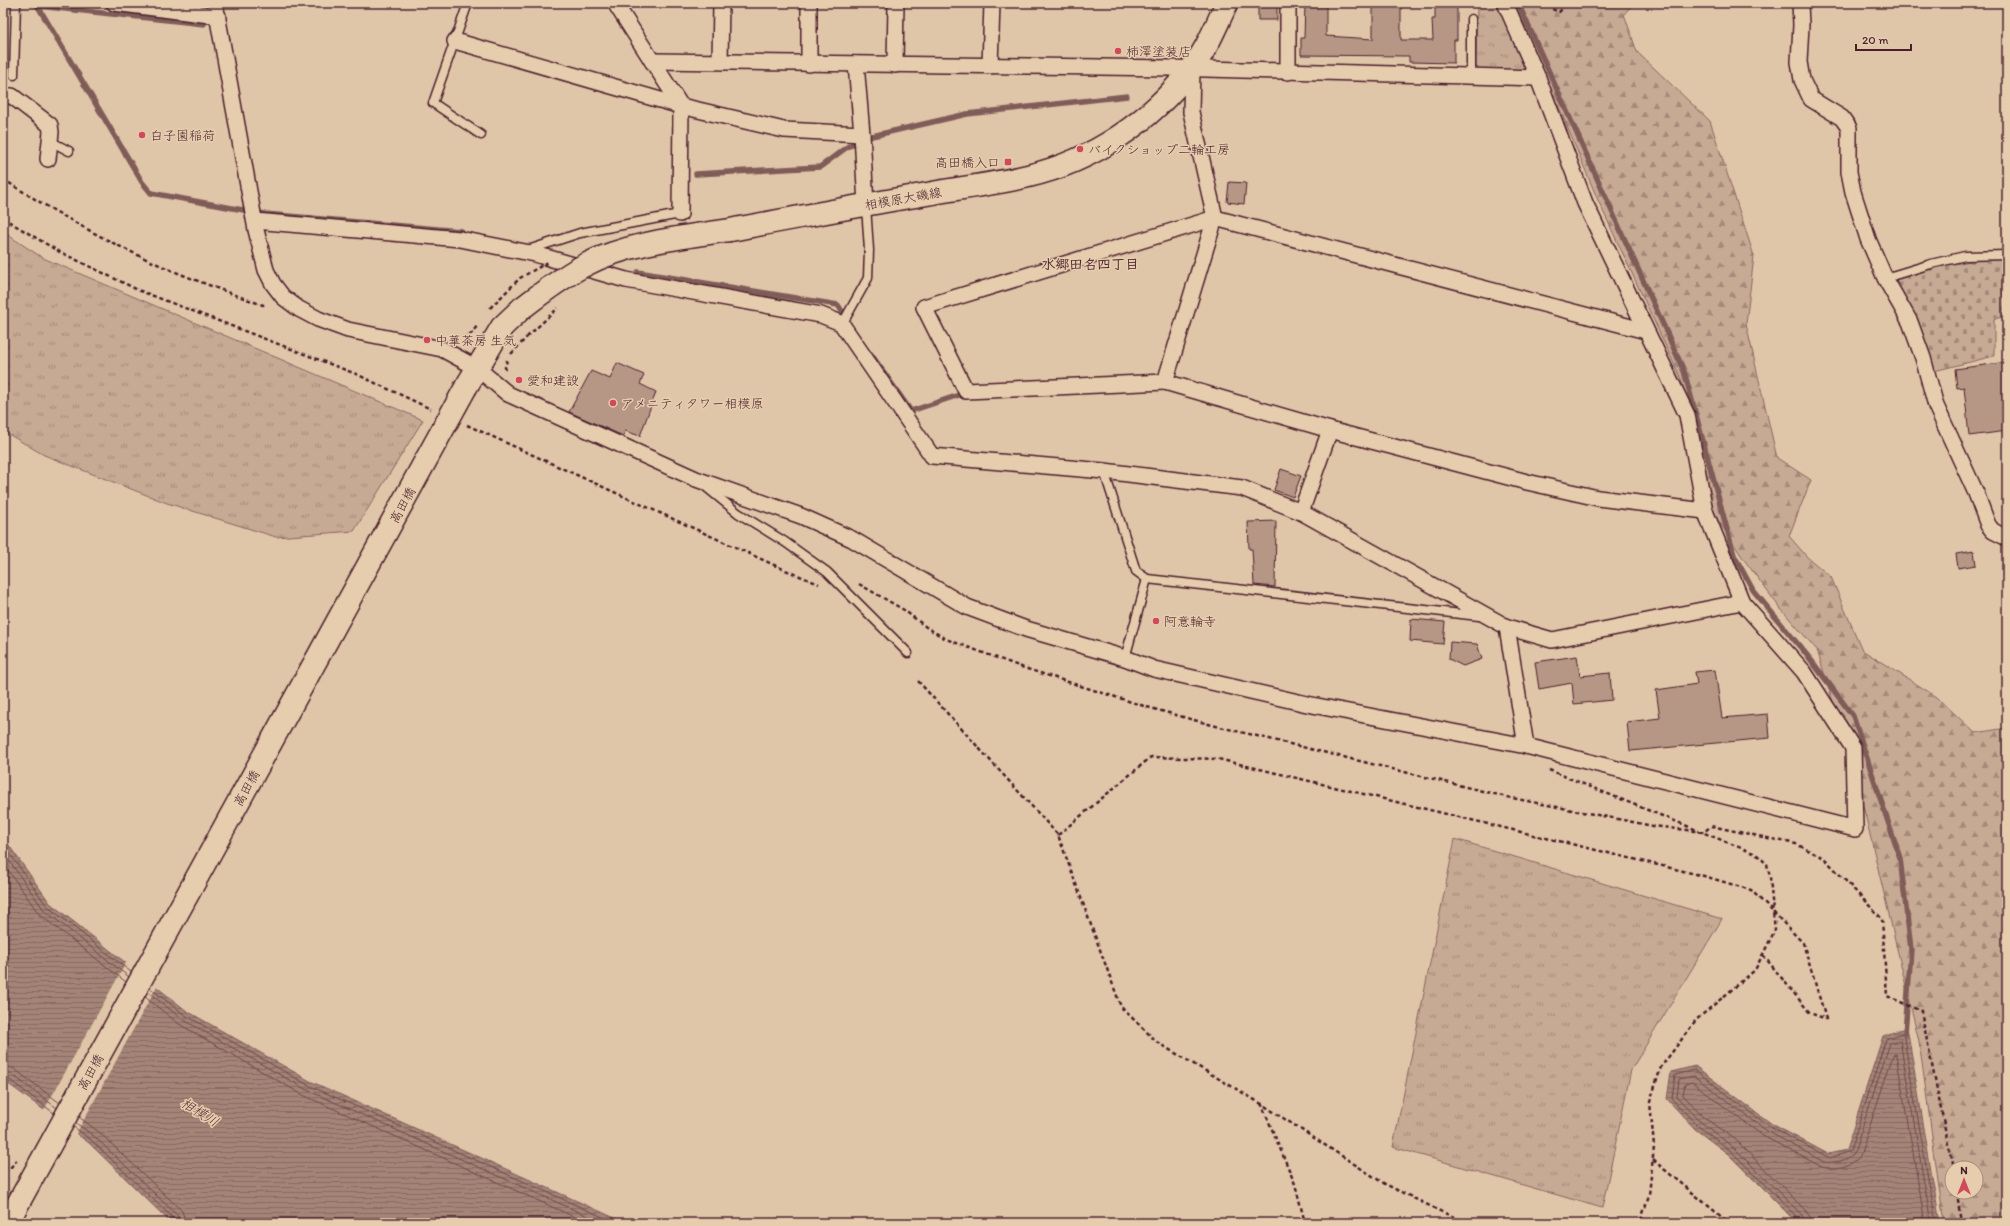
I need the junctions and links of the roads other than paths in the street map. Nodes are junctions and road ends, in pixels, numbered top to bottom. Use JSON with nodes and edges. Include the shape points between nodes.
{"nodes":[{"id":1,"x":16,"y":3,"type":"edge"},
{"id":2,"x":114,"y":3,"type":"edge"},
{"id":3,"x":468,"y":3,"type":"edge"},
{"id":4,"x":615,"y":3,"type":"edge"},
{"id":5,"x":721,"y":3,"type":"edge"},
{"id":6,"x":809,"y":3,"type":"edge"},
{"id":7,"x":896,"y":3,"type":"edge"},
{"id":8,"x":992,"y":3,"type":"edge"},
{"id":9,"x":1227,"y":3,"type":"edge"},
{"id":10,"x":1290,"y":3,"type":"edge"},
{"id":11,"x":1505,"y":3,"type":"edge"},
{"id":12,"x":1800,"y":3,"type":"edge"},
{"id":13,"x":216,"y":10,"type":"edge"},
{"id":14,"x":1471,"y":19,"type":"dead end"},
{"id":15,"x":454,"y":41,"type":"junction"},
{"id":16,"x":652,"y":61,"type":"junction"},
{"id":17,"x":720,"y":61,"type":"junction"},
{"id":18,"x":809,"y":64,"type":"junction"},
{"id":19,"x":856,"y":64,"type":"junction"},
{"id":20,"x":895,"y":65,"type":"junction"},
{"id":21,"x":990,"y":66,"type":"junction"},
{"id":22,"x":1192,"y":69,"type":"junction"},
{"id":23,"x":1288,"y":72,"type":"junction"},
{"id":24,"x":14,"y":75,"type":"dead end"},
{"id":25,"x":1471,"y":76,"type":"junction"},
{"id":26,"x":1538,"y":78,"type":"junction"},
{"id":27,"x":3,"y":96,"type":"edge"},
{"id":28,"x":682,"y":106,"type":"junction"},
{"id":29,"x":862,"y":134,"type":"junction"},
{"id":30,"x":481,"y":135,"type":"dead end"},
{"id":31,"x":50,"y":141,"type":"junction"},
{"id":32,"x":69,"y":152,"type":"dead end"},
{"id":33,"x":48,"y":159,"type":"dead end"},
{"id":34,"x":866,"y":205,"type":"junction"},
{"id":35,"x":680,"y":214,"type":"joint"},
{"id":36,"x":1215,"y":218,"type":"junction"},
{"id":37,"x":255,"y":221,"type":"junction"},
{"id":38,"x":524,"y":252,"type":"junction"},
{"id":39,"x":2007,"y":255,"type":"edge"},
{"id":40,"x":1885,"y":278,"type":"junction"},
{"id":41,"x":842,"y":322,"type":"junction"},
{"id":42,"x":1646,"y":331,"type":"junction"},
{"id":43,"x":477,"y":368,"type":"junction"},
{"id":44,"x":1165,"y":382,"type":"junction"},
{"id":45,"x":1330,"y":430,"type":"junction"},
{"id":46,"x":1104,"y":471,"type":"junction"},
{"id":47,"x":696,"y":479,"type":"junction"},
{"id":48,"x":1301,"y":512,"type":"junction"},
{"id":49,"x":1705,"y":512,"type":"junction"},
{"id":50,"x":2007,"y":538,"type":"edge"},
{"id":51,"x":1147,"y":579,"type":"junction"},
{"id":52,"x":1742,"y":602,"type":"junction"},
{"id":53,"x":1487,"y":617,"type":"junction"},
{"id":54,"x":1507,"y":627,"type":"junction"},
{"id":55,"x":908,"y":653,"type":"dead end"},
{"id":56,"x":1125,"y":658,"type":"junction"},
{"id":57,"x":1526,"y":746,"type":"junction"},
{"id":58,"x":10,"y":1216,"type":"edge"}],
"edges":[{"from":1,"to":24,"type":"lane"},
{"from":2,"to":13,"type":"street"},
{"from":3,"to":15,"type":"lane"},
{"from":4,"to":16,"type":"street"},
{"from":5,"to":17,"type":"street"},
{"from":6,"to":18,"type":"street"},
{"from":7,"to":20,"type":"street"},
{"from":8,"to":21,"type":"street"},
{"from":9,"to":22,"type":"main road","name":"相模原大磯線"},
{"from":10,"to":23,"type":"street"},
{"from":11,"to":26,"type":"street"},
{"from":12,"to":40,"type":"street","via":[[1799,62],[1802,80],[1811,99],[1842,118],[1849,128],[1849,172],[1853,192],[1868,239]]},
{"from":13,"to":37,"type":"street"},
{"from":14,"to":25,"type":"lane"},
{"from":15,"to":28,"type":"street"},
{"from":15,"to":30,"type":"lane","via":[[433,103]]},
{"from":16,"to":17,"type":"street"},
{"from":16,"to":28,"type":"street"},
{"from":17,"to":18,"type":"street"},
{"from":18,"to":19,"type":"street"},
{"from":19,"to":20,"type":"street"},
{"from":19,"to":29,"type":"street"},
{"from":20,"to":21,"type":"street"},
{"from":21,"to":22,"type":"street"},
{"from":22,"to":23,"type":"street"},
{"from":22,"to":34,"type":"main road","name":"相模原大磯線","via":[[1160,104],[1139,122],[1100,150],[1080,159],[1028,176]]},
{"from":22,"to":36,"type":"street","via":[[1190,112]]},
{"from":23,"to":25,"type":"street"},
{"from":25,"to":26,"type":"street"},
{"from":26,"to":42,"type":"street","via":[[1585,203]]},
{"from":27,"to":31,"type":"street","via":[[12,96],[50,125]]},
{"from":28,"to":29,"type":"street","via":[[784,130]]},
{"from":28,"to":35,"type":"street"},
{"from":29,"to":34,"type":"street"},
{"from":31,"to":32,"type":"lane"},
{"from":31,"to":33,"type":"street"},
{"from":34,"to":41,"type":"lane","via":[[868,278]]},
{"from":34,"to":43,"type":"main road","name":"相模原大磯線","bridge":true,"via":[[673,239],[612,254],[580,268],[522,308],[502,327]]},
{"from":35,"to":38,"type":"lane","via":[[580,233]]},
{"from":36,"to":42,"type":"street"},
{"from":36,"to":44,"type":"street"},
{"from":36,"to":44,"type":"street","via":[[924,307],[966,391]]},
{"from":37,"to":38,"type":"street","via":[[460,239]]},
{"from":37,"to":43,"type":"street","via":[[266,270],[273,284],[283,297],[299,309],[348,330],[442,349]]},
{"from":38,"to":41,"type":"street","via":[[626,280],[821,315]]},
{"from":39,"to":40,"type":"lane","via":[[1965,256]]},
{"from":40,"to":50,"type":"street","via":[[1910,322],[1936,406],[1988,525],[1993,531]]},
{"from":41,"to":46,"type":"street","via":[[932,456]]},
{"from":42,"to":49,"type":"street","via":[[1687,415]]},
{"from":43,"to":47,"type":"street","via":[[508,394]]},
{"from":43,"to":58,"type":"main road","name":"高田橋","bridge":true},
{"from":44,"to":45,"type":"street"},
{"from":45,"to":48,"type":"street"},
{"from":45,"to":49,"type":"street","via":[[1598,498]]},
{"from":46,"to":48,"type":"street","via":[[1242,488]]},
{"from":46,"to":51,"type":"lane","via":[[1136,571]]},
{"from":47,"to":55,"type":"lane","via":[[738,513],[785,542],[826,572]]},
{"from":47,"to":56,"type":"street","via":[[801,516],[852,539],[967,607],[1026,629]]},
{"from":48,"to":53,"type":"street"},
{"from":49,"to":52,"type":"street"},
{"from":51,"to":53,"type":"lane"},
{"from":51,"to":56,"type":"lane"},
{"from":52,"to":54,"type":"street","via":[[1552,640]]},
{"from":52,"to":57,"type":"street","via":[[1804,672],[1853,748],[1854,829]]},
{"from":53,"to":54,"type":"street"},
{"from":54,"to":57,"type":"street"},
{"from":56,"to":57,"type":"street","via":[[1154,669],[1307,704]]}]}
